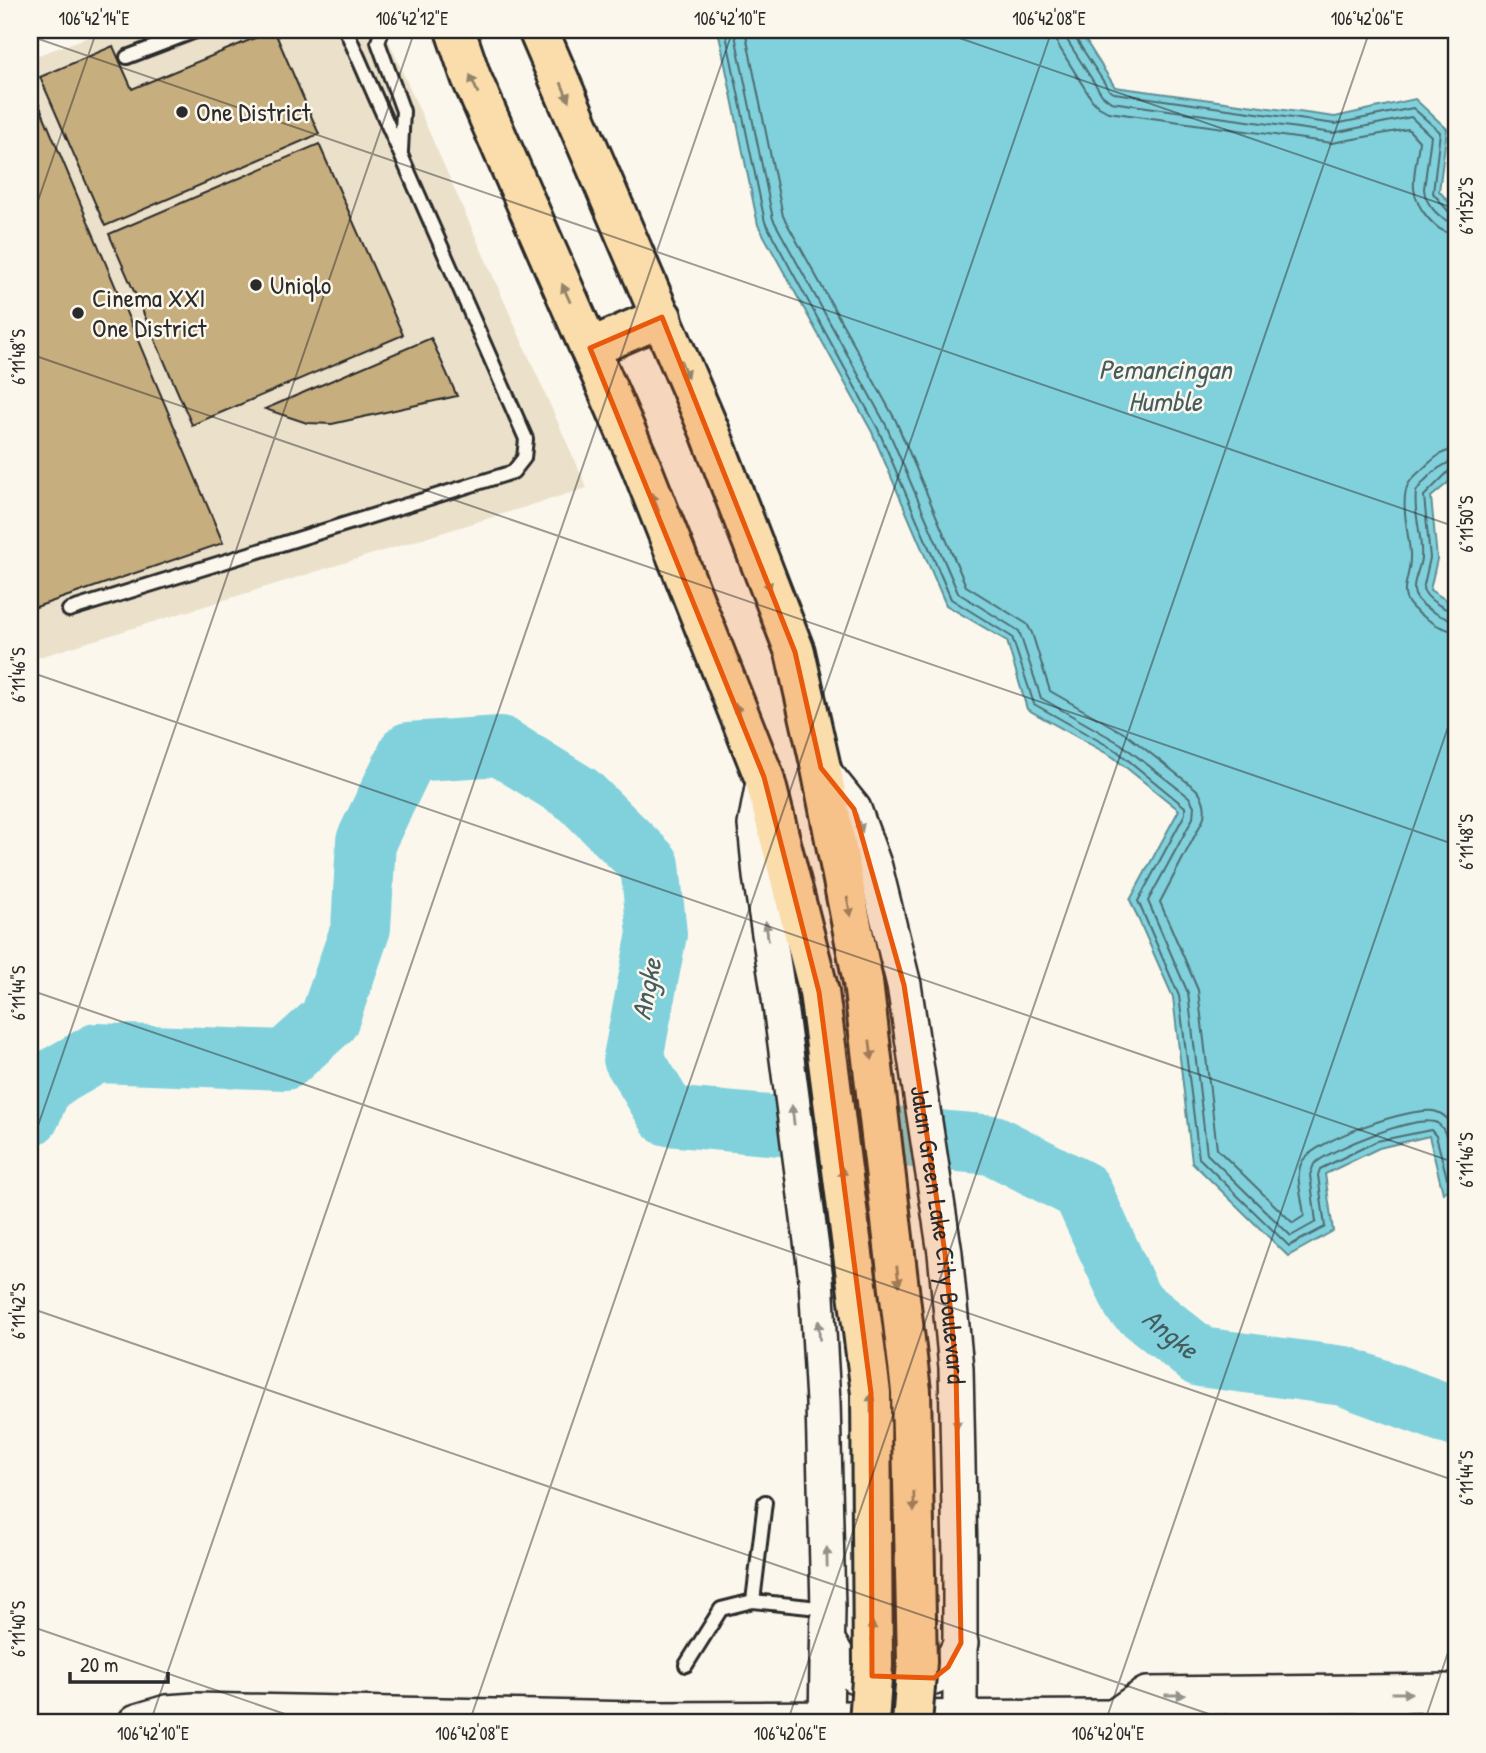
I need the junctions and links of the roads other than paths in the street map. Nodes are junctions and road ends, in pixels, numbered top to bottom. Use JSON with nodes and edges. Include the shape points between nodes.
{"nodes":[{"id":1,"x":198,"y":30,"type":"edge"},
{"id":2,"x":346,"y":30,"type":"edge"},
{"id":3,"x":382,"y":30,"type":"edge"},
{"id":4,"x":455,"y":30,"type":"edge"},
{"id":5,"x":538,"y":30,"type":"edge"},
{"id":6,"x":127,"y":57,"type":"dead end"},
{"id":7,"x":401,"y":155,"type":"junction"},
{"id":8,"x":662,"y":317,"type":"junction"},
{"id":9,"x":590,"y":348,"type":"junction"},
{"id":10,"x":69,"y":610,"type":"dead end"},
{"id":11,"x":821,"y":768,"type":"junction"},
{"id":12,"x":764,"y":777,"type":"junction"},
{"id":13,"x":765,"y":1502,"type":"dead end"},
{"id":14,"x":753,"y":1601,"type":"junction"},
{"id":15,"x":828,"y":1625,"type":"junction"},
{"id":16,"x":961,"y":1643,"type":"junction"},
{"id":17,"x":686,"y":1665,"type":"dead end"},
{"id":18,"x":1456,"y":1693,"type":"edge"},
{"id":19,"x":1120,"y":1721,"type":"edge"},
{"id":20,"x":139,"y":1722,"type":"edge"},
{"id":21,"x":960,"y":1722,"type":"edge"},
{"id":22,"x":826,"y":1723,"type":"edge"},
{"id":23,"x":869,"y":1723,"type":"edge"},
{"id":24,"x":912,"y":1723,"type":"edge"}],
"edges":[{"from":1,"to":6,"type":"lane"},
{"from":2,"to":7,"type":"lane"},
{"from":3,"to":7,"type":"lane","via":[[378,42],[403,110]]},
{"from":9,"to":4,"type":"main road","one_way":true,"via":[[471,77]]},
{"from":5,"to":8,"type":"main road","one_way":true},
{"from":7,"to":10,"type":"lane","via":[[526,439],[523,458],[513,472]]},
{"from":8,"to":9,"type":"main road"},
{"from":8,"to":11,"type":"main road","one_way":true,"via":[[794,652]]},
{"from":12,"to":9,"type":"main road","one_way":true},
{"from":11,"to":16,"type":"street","name":"Jalan Green Lake City Boulevard","one_way":true,"via":[[854,809],[875,867],[904,985],[945,1253],[956,1368]]},
{"from":11,"to":24,"type":"main road","one_way":true,"bridge":true,"via":[[863,982],[911,1391],[917,1662]]},
{"from":15,"to":12,"type":"street","one_way":true,"via":[[816,1279],[755,825]]},
{"from":23,"to":12,"type":"main road","one_way":true,"bridge":true,"via":[[873,1665],[871,1393],[819,992]]},
{"from":13,"to":14,"type":"lane"},
{"from":14,"to":15,"type":"lane"},
{"from":14,"to":17,"type":"lane","via":[[722,1609]]},
{"from":15,"to":16,"type":"street","via":[[845,1668],[855,1676],[934,1678],[943,1674]]},
{"from":15,"to":22,"type":"street"},
{"from":16,"to":21,"type":"street","name":"Jalan Green Lake City Boulevard"},
{"from":19,"to":18,"type":"main road","one_way":true,"via":[[1147,1696]]},
{"from":19,"to":21,"type":"main road"},
{"from":20,"to":22,"type":"main road","via":[[195,1712]]},
{"from":21,"to":22,"type":"main road"}]}
